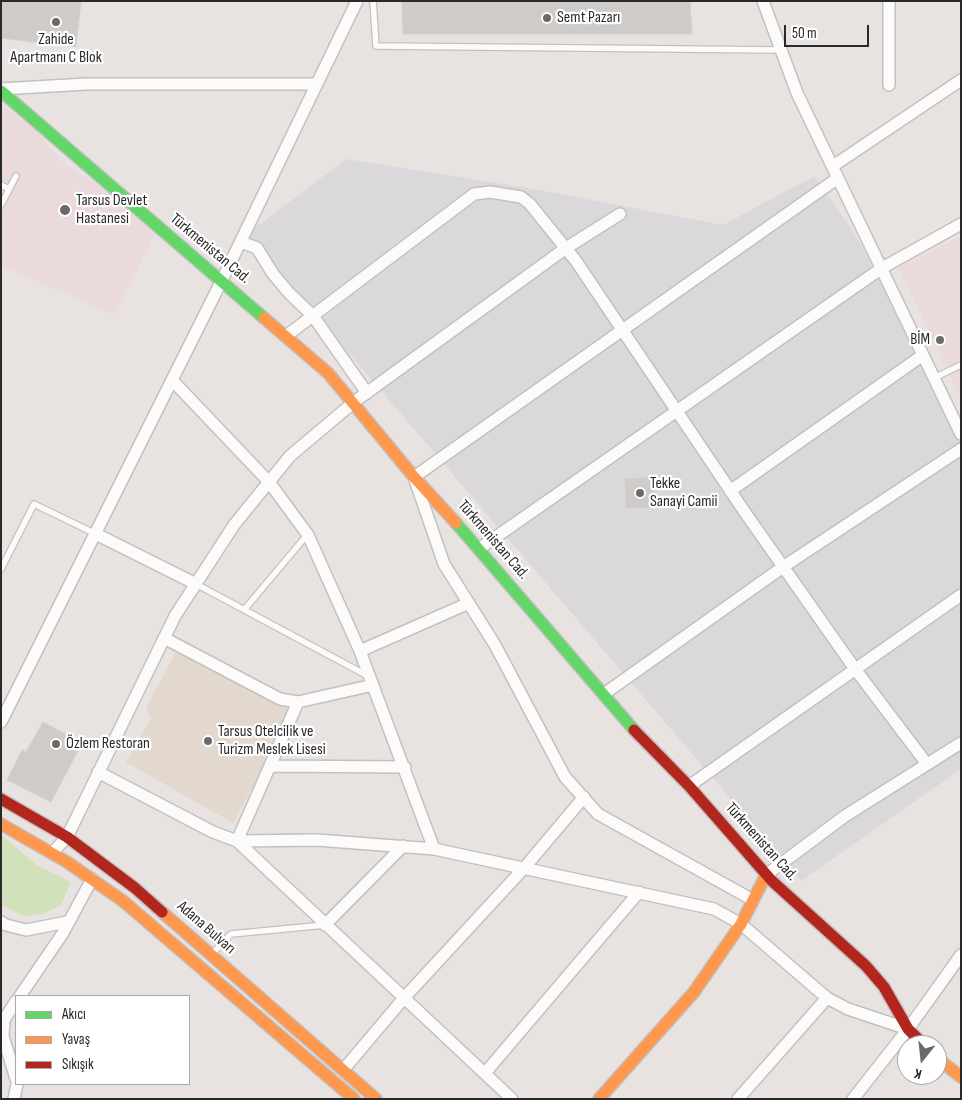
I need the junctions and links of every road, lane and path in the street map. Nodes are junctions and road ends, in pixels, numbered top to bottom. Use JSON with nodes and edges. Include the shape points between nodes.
{"nodes":[{"id":1,"x":357,"y":1,"type":"edge"},
{"id":2,"x":373,"y":1,"type":"edge"},
{"id":3,"x":763,"y":1,"type":"edge"},
{"id":4,"x":889,"y":1,"type":"edge"},
{"id":5,"x":781,"y":50,"type":"junction"},
{"id":6,"x":961,"y":80,"type":"edge"},
{"id":7,"x":317,"y":84,"type":"junction"},
{"id":8,"x":889,"y":85,"type":"dead end"},
{"id":9,"x":1,"y":90,"type":"edge"},
{"id":10,"x":833,"y":166,"type":"junction"},
{"id":11,"x":16,"y":176,"type":"dead end"},
{"id":12,"x":838,"y":178,"type":"junction"},
{"id":13,"x":1,"y":185,"type":"edge"},
{"id":14,"x":9,"y":190,"type":"junction"},
{"id":15,"x":1,"y":205,"type":"edge"},
{"id":16,"x":620,"y":214,"type":"dead end"},
{"id":17,"x":961,"y":224,"type":"edge"},
{"id":18,"x":241,"y":242,"type":"junction"},
{"id":19,"x":566,"y":248,"type":"junction"},
{"id":20,"x":882,"y":268,"type":"junction"},
{"id":21,"x":222,"y":280,"type":"junction"},
{"id":22,"x":313,"y":316,"type":"junction"},
{"id":23,"x":622,"y":330,"type":"junction"},
{"id":24,"x":286,"y":336,"type":"junction"},
{"id":25,"x":923,"y":355,"type":"junction"},
{"id":26,"x":961,"y":365,"type":"edge"},
{"id":27,"x":934,"y":378,"type":"junction"},
{"id":28,"x":172,"y":380,"type":"junction"},
{"id":29,"x":367,"y":393,"type":"junction"},
{"id":30,"x":354,"y":402,"type":"junction"},
{"id":31,"x":676,"y":410,"type":"junction"},
{"id":32,"x":961,"y":434,"type":"edge"},
{"id":33,"x":961,"y":449,"type":"edge"},
{"id":34,"x":414,"y":477,"type":"junction"},
{"id":35,"x":269,"y":482,"type":"junction"},
{"id":36,"x":730,"y":491,"type":"junction"},
{"id":37,"x":96,"y":534,"type":"junction"},
{"id":38,"x":308,"y":535,"type":"junction"},
{"id":39,"x":480,"y":548,"type":"junction"},
{"id":40,"x":783,"y":566,"type":"junction"},
{"id":41,"x":1,"y":569,"type":"edge"},
{"id":42,"x":196,"y":584,"type":"junction"},
{"id":43,"x":961,"y":594,"type":"edge"},
{"id":44,"x":469,"y":603,"type":"junction"},
{"id":45,"x":244,"y":610,"type":"junction"},
{"id":46,"x":164,"y":638,"type":"junction"},
{"id":47,"x":360,"y":651,"type":"junction"},
{"id":48,"x":854,"y":669,"type":"junction"},
{"id":49,"x":371,"y":681,"type":"junction"},
{"id":50,"x":604,"y":694,"type":"junction"},
{"id":51,"x":298,"y":702,"type":"junction"},
{"id":52,"x":1,"y":722,"type":"edge"},
{"id":53,"x":961,"y":743,"type":"edge"},
{"id":54,"x":927,"y":764,"type":"junction"},
{"id":55,"x":270,"y":766,"type":"junction"},
{"id":56,"x":405,"y":767,"type":"junction"},
{"id":57,"x":98,"y":772,"type":"junction"},
{"id":58,"x":689,"y":786,"type":"junction"},
{"id":59,"x":584,"y":797,"type":"junction"},
{"id":60,"x":1,"y":799,"type":"edge"},
{"id":61,"x":1,"y":824,"type":"edge"},
{"id":62,"x":67,"y":837,"type":"junction"},
{"id":63,"x":237,"y":841,"type":"junction"},
{"id":64,"x":403,"y":846,"type":"junction"},
{"id":65,"x":434,"y":848,"type":"junction"},
{"id":66,"x":52,"y":853,"type":"junction"},
{"id":67,"x":525,"y":868,"type":"junction"},
{"id":68,"x":766,"y":875,"type":"junction"},
{"id":69,"x":92,"y":879,"type":"junction"},
{"id":70,"x":639,"y":892,"type":"junction"},
{"id":71,"x":753,"y":900,"type":"junction"},
{"id":72,"x":1,"y":922,"type":"edge"},
{"id":73,"x":67,"y":922,"type":"junction"},
{"id":74,"x":741,"y":924,"type":"junction"},
{"id":75,"x":324,"y":925,"type":"junction"},
{"id":76,"x":212,"y":954,"type":"junction"},
{"id":77,"x":961,"y":955,"type":"edge"},
{"id":78,"x":21,"y":995,"type":"edge"},
{"id":79,"x":404,"y":998,"type":"junction"},
{"id":80,"x":827,"y":998,"type":"junction"},
{"id":81,"x":15,"y":1004,"type":"edge"},
{"id":82,"x":908,"y":1029,"type":"junction"},
{"id":83,"x":914,"y":1035,"type":"edge"},
{"id":84,"x":947,"y":1066,"type":"edge"},
{"id":85,"x":344,"y":1069,"type":"junction"},
{"id":86,"x":485,"y":1073,"type":"junction"},
{"id":87,"x":15,"y":1076,"type":"edge"},
{"id":88,"x":961,"y":1077,"type":"edge"},
{"id":89,"x":17,"y":1085,"type":"edge"},
{"id":90,"x":14,"y":1099,"type":"edge"},
{"id":91,"x":354,"y":1099,"type":"edge"},
{"id":92,"x":376,"y":1099,"type":"edge"},
{"id":93,"x":512,"y":1099,"type":"edge"},
{"id":94,"x":599,"y":1099,"type":"edge"},
{"id":95,"x":738,"y":1099,"type":"edge"},
{"id":96,"x":853,"y":1099,"type":"edge"}],
"edges":[{"from":1,"to":7,"type":"street"},
{"from":2,"to":5,"type":"lane","via":[[376,46]]},
{"from":3,"to":5,"type":"street"},
{"from":4,"to":8,"type":"street"},
{"from":5,"to":10,"type":"street","via":[[797,92]]},
{"from":6,"to":10,"type":"street"},
{"from":7,"to":9,"type":"street","via":[[86,84]]},
{"from":7,"to":18,"type":"street"},
{"from":9,"to":21,"type":"street","name":"Türkmenistan Cad."},
{"from":10,"to":12,"type":"street"},
{"from":11,"to":14,"type":"lane"},
{"from":12,"to":20,"type":"street"},
{"from":12,"to":23,"type":"street"},
{"from":13,"to":14,"type":"lane"},
{"from":14,"to":15,"type":"lane"},
{"from":16,"to":19,"type":"street"},
{"from":17,"to":20,"type":"street"},
{"from":18,"to":21,"type":"street"},
{"from":18,"to":22,"type":"street","via":[[257,248],[273,274]]},
{"from":19,"to":22,"type":"street","via":[[530,204],[521,198],[490,192],[474,194]]},
{"from":19,"to":23,"type":"street"},
{"from":19,"to":29,"type":"street"},
{"from":20,"to":25,"type":"street"},
{"from":20,"to":31,"type":"street"},
{"from":21,"to":24,"type":"street","name":"Türkmenistan Cad."},
{"from":21,"to":28,"type":"street"},
{"from":22,"to":24,"type":"street"},
{"from":22,"to":29,"type":"street"},
{"from":23,"to":31,"type":"street"},
{"from":23,"to":34,"type":"street"},
{"from":24,"to":30,"type":"street","name":"Türkmenistan Cad.","via":[[328,373]]},
{"from":25,"to":27,"type":"street"},
{"from":25,"to":36,"type":"street"},
{"from":26,"to":27,"type":"lane"},
{"from":27,"to":32,"type":"street"},
{"from":28,"to":35,"type":"street"},
{"from":28,"to":37,"type":"street"},
{"from":29,"to":30,"type":"street"},
{"from":30,"to":34,"type":"street","name":"Türkmenistan Cad."},
{"from":30,"to":35,"type":"street","via":[[290,456]]},
{"from":31,"to":36,"type":"street"},
{"from":31,"to":39,"type":"street"},
{"from":33,"to":40,"type":"street"},
{"from":34,"to":39,"type":"street","name":"Türkmenistan Cad."},
{"from":34,"to":44,"type":"street","via":[[444,564]]},
{"from":35,"to":38,"type":"street"},
{"from":35,"to":42,"type":"street","via":[[234,525]]},
{"from":36,"to":40,"type":"street"},
{"from":37,"to":41,"type":"lane","via":[[34,504]]},
{"from":37,"to":42,"type":"street"},
{"from":37,"to":52,"type":"street"},
{"from":38,"to":45,"type":"lane"},
{"from":38,"to":47,"type":"street"},
{"from":39,"to":50,"type":"street","name":"Türkmenistan Cad."},
{"from":40,"to":48,"type":"street"},
{"from":40,"to":50,"type":"street"},
{"from":42,"to":45,"type":"lane"},
{"from":42,"to":46,"type":"street"},
{"from":43,"to":48,"type":"street"},
{"from":44,"to":47,"type":"street"},
{"from":44,"to":59,"type":"street","via":[[565,777]]},
{"from":45,"to":49,"type":"lane"},
{"from":46,"to":51,"type":"street","via":[[280,698]]},
{"from":46,"to":57,"type":"street"},
{"from":47,"to":49,"type":"street"},
{"from":48,"to":54,"type":"street"},
{"from":48,"to":58,"type":"street"},
{"from":49,"to":51,"type":"street"},
{"from":49,"to":56,"type":"street"},
{"from":50,"to":58,"type":"street","name":"Türkmenistan Cad.","via":[[646,744]]},
{"from":51,"to":55,"type":"street"},
{"from":53,"to":54,"type":"street"},
{"from":54,"to":68,"type":"street","via":[[845,816]]},
{"from":55,"to":56,"type":"street"},
{"from":55,"to":63,"type":"street"},
{"from":56,"to":65,"type":"street"},
{"from":57,"to":62,"type":"street"},
{"from":57,"to":63,"type":"street","via":[[212,832]]},
{"from":58,"to":68,"type":"street","name":"Türkmenistan Cad."},
{"from":59,"to":67,"type":"street"},
{"from":59,"to":71,"type":"street","via":[[598,814]]},
{"from":60,"to":62,"type":"street","name":"Adana Bulvarı"},
{"from":61,"to":66,"type":"street","name":"Adana Bulvarı"},
{"from":62,"to":66,"type":"street"},
{"from":62,"to":76,"type":"street","name":"Adana Bulvarı","via":[[135,888]]},
{"from":63,"to":64,"type":"street","via":[[317,840]]},
{"from":63,"to":75,"type":"street"},
{"from":64,"to":65,"type":"street"},
{"from":64,"to":75,"type":"street"},
{"from":65,"to":67,"type":"street"},
{"from":66,"to":69,"type":"street","name":"Adana Bulvarı"},
{"from":67,"to":70,"type":"street"},
{"from":67,"to":79,"type":"street"},
{"from":68,"to":71,"type":"street"},
{"from":68,"to":82,"type":"street","name":"Türkmenistan Cad.","via":[[866,966],[884,988]]},
{"from":69,"to":73,"type":"street"},
{"from":69,"to":91,"type":"street","name":"Adana Bulvarı"},
{"from":70,"to":74,"type":"street","via":[[714,909]]},
{"from":70,"to":86,"type":"street"},
{"from":71,"to":74,"type":"street"},
{"from":72,"to":73,"type":"street","via":[[26,930]]},
{"from":73,"to":78,"type":"street","via":[[63,933]]},
{"from":74,"to":80,"type":"street"},
{"from":74,"to":94,"type":"street","via":[[694,992]]},
{"from":75,"to":76,"type":"lane","via":[[231,934]]},
{"from":75,"to":79,"type":"street"},
{"from":76,"to":85,"type":"street","name":"Adana Bulvarı"},
{"from":77,"to":82,"type":"street"},
{"from":79,"to":85,"type":"street"},
{"from":79,"to":86,"type":"street"},
{"from":80,"to":82,"type":"street","via":[[848,1009]]},
{"from":80,"to":95,"type":"street"},
{"from":81,"to":87,"type":"street","via":[[4,1020],[3,1036]]},
{"from":82,"to":83,"type":"street","name":"Türkmenistan Cad."},
{"from":82,"to":96,"type":"street"},
{"from":84,"to":88,"type":"street"},
{"from":85,"to":92,"type":"street","name":"Adana Bulvarı"},
{"from":86,"to":93,"type":"street"},
{"from":89,"to":90,"type":"street"}]}
